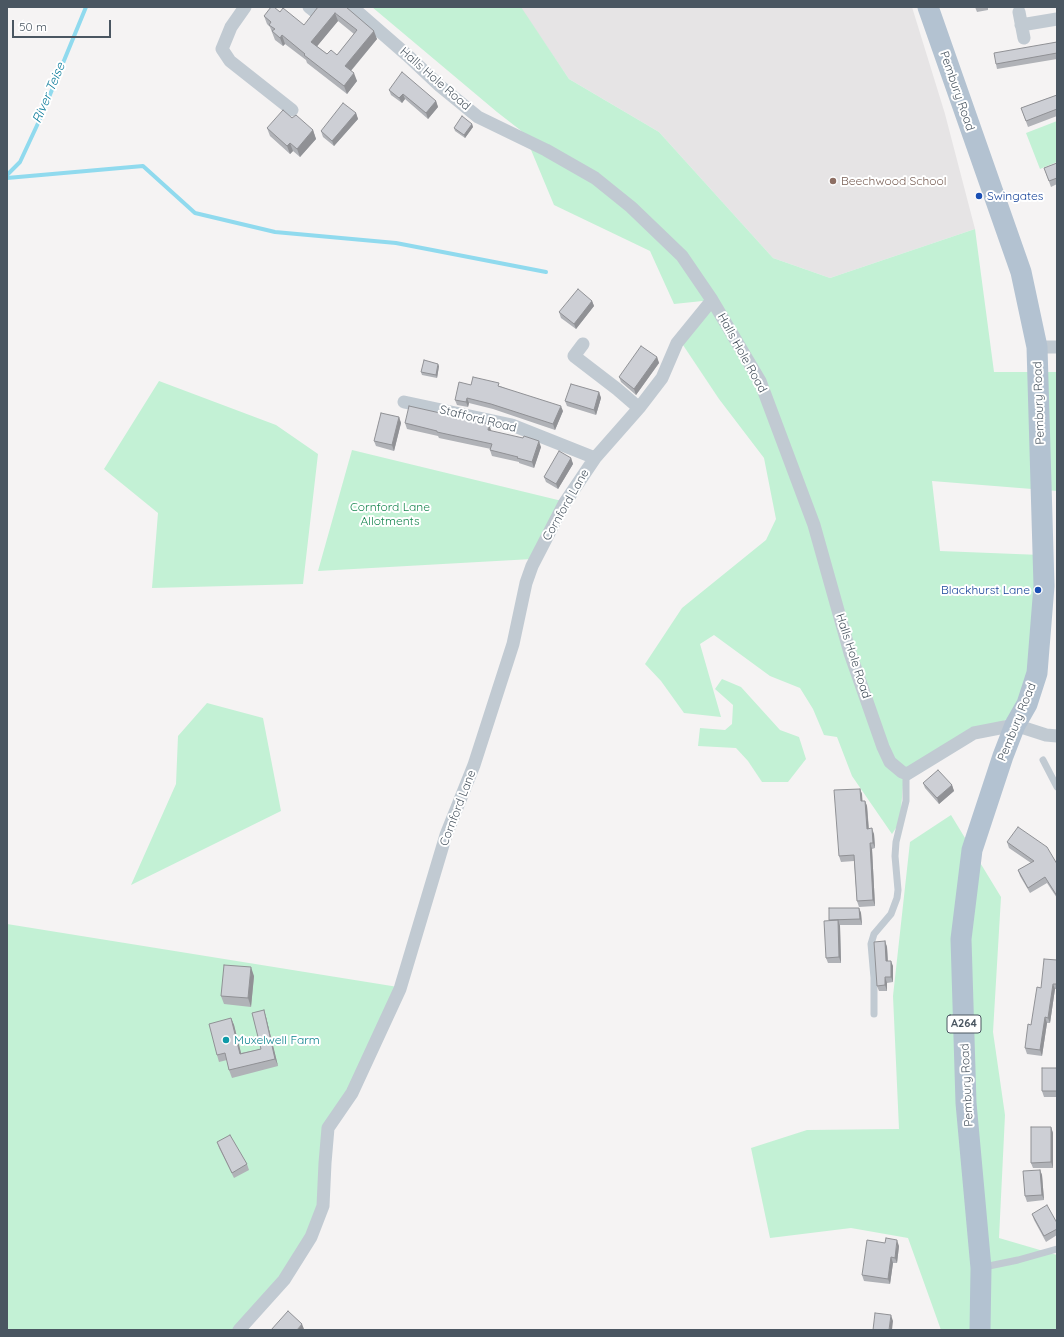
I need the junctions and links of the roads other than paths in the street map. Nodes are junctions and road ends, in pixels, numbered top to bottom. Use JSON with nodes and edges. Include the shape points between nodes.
{"nodes":[{"id":1,"x":246,"y":7,"type":"edge"},
{"id":2,"x":352,"y":7,"type":"edge"},
{"id":3,"x":928,"y":7,"type":"edge"},
{"id":4,"x":1057,"y":19,"type":"edge"},
{"id":5,"x":1022,"y":25,"type":"dead end"},
{"id":6,"x":292,"y":110,"type":"dead end"},
{"id":7,"x":712,"y":300,"type":"junction"},
{"id":8,"x":583,"y":344,"type":"dead end"},
{"id":9,"x":1047,"y":347,"type":"edge"},
{"id":10,"x":404,"y":402,"type":"dead end"},
{"id":11,"x":639,"y":408,"type":"junction"},
{"id":12,"x":594,"y":458,"type":"junction"},
{"id":13,"x":1015,"y":725,"type":"junction"},
{"id":14,"x":1057,"y":736,"type":"edge"},
{"id":15,"x":1043,"y":760,"type":"dead end"},
{"id":16,"x":907,"y":774,"type":"junction"},
{"id":17,"x":1057,"y":786,"type":"edge"},
{"id":18,"x":874,"y":1014,"type":"dead end"},
{"id":19,"x":1057,"y":1249,"type":"edge"},
{"id":20,"x":981,"y":1268,"type":"junction"},
{"id":21,"x":239,"y":1330,"type":"edge"},
{"id":22,"x":980,"y":1330,"type":"edge"}],
"edges":[{"from":1,"to":6,"type":"street","via":[[231,27],[222,49],[230,61]]},
{"from":2,"to":7,"type":"street","name":"Halls Hole Road","via":[[478,117],[546,150],[595,178],[631,207],[682,256]]},
{"from":3,"to":9,"type":"main road","name":"Pembury Road","number":"A264"},
{"from":4,"to":5,"type":"street"},
{"from":7,"to":11,"type":"street","name":"Cornford Lane","via":[[677,343],[662,378]]},
{"from":7,"to":16,"type":"street","name":"Halls Hole Road","via":[[760,381],[814,525],[850,654],[883,747],[890,762]]},
{"from":8,"to":11,"type":"street","via":[[574,356]]},
{"from":9,"to":13,"type":"main road","name":"Pembury Road","number":"A264","via":[[1044,586],[1037,673]]},
{"from":10,"to":12,"type":"street","name":"Stafford Road","via":[[512,425]]},
{"from":11,"to":12,"type":"street","name":"Cornford Lane"},
{"from":12,"to":21,"type":"street","name":"Cornford Lane","via":[[564,504],[532,566],[513,644],[474,764],[446,835],[400,989],[352,1094],[328,1128],[323,1206],[311,1237],[284,1280]]},
{"from":13,"to":14,"type":"street"},
{"from":13,"to":16,"type":"street","via":[[974,733]]},
{"from":13,"to":20,"type":"main road","name":"Pembury Road","number":"A264","via":[[972,850],[961,939],[966,1103]]},
{"from":15,"to":17,"type":"lane"},
{"from":16,"to":18,"type":"lane","via":[[906,801],[896,842],[897,898],[891,914],[874,934],[871,944]]},
{"from":19,"to":20,"type":"lane"},
{"from":20,"to":22,"type":"main road","name":"Pembury Road","number":"A264"}]}
